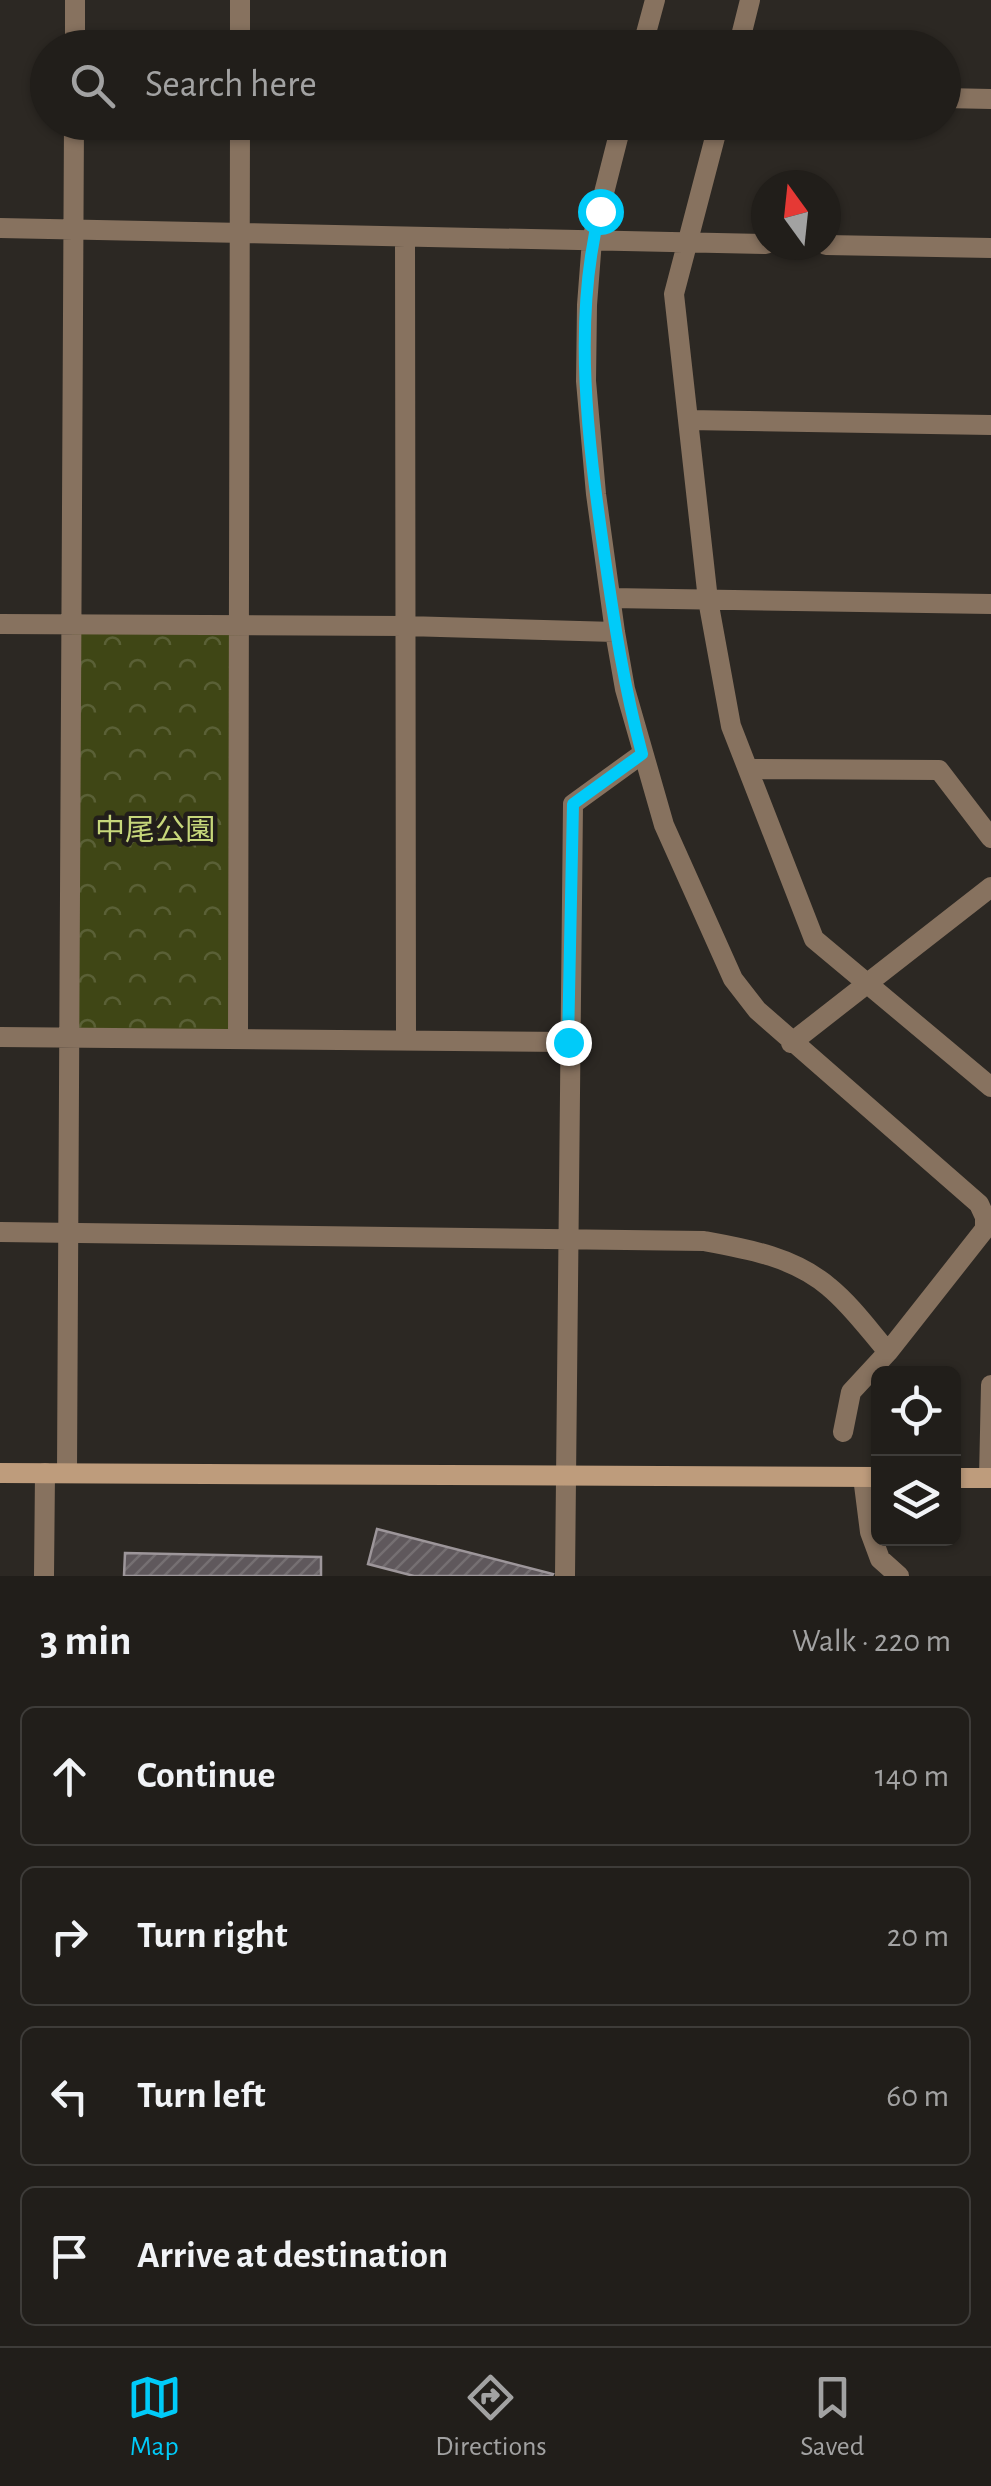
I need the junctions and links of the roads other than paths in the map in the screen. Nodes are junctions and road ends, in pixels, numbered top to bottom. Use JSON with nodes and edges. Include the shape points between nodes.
{"nodes":[{"id":1,"x":75,"y":0,"type":"edge"},
{"id":2,"x":240,"y":0,"type":"edge"},
{"id":3,"x":655,"y":0,"type":"edge"},
{"id":4,"x":750,"y":0,"type":"edge"},
{"id":5,"x":75,"y":30,"type":"edge"},
{"id":6,"x":240,"y":30,"type":"edge"},
{"id":7,"x":647,"y":30,"type":"edge"},
{"id":8,"x":742,"y":30,"type":"edge"},
{"id":9,"x":961,"y":98,"type":"edge"},
{"id":10,"x":991,"y":99,"type":"edge"},
{"id":11,"x":74,"y":140,"type":"edge"},
{"id":12,"x":240,"y":140,"type":"edge"},
{"id":13,"x":617,"y":140,"type":"edge"},
{"id":14,"x":714,"y":140,"type":"edge"},
{"id":15,"x":0,"y":228,"type":"edge"},
{"id":16,"x":74,"y":230,"type":"junction"},
{"id":17,"x":240,"y":233,"type":"junction"},
{"id":18,"x":405,"y":237,"type":"junction"},
{"id":19,"x":592,"y":240,"type":"junction"},
{"id":20,"x":688,"y":242,"type":"junction"},
{"id":21,"x":751,"y":244,"type":"edge"},
{"id":22,"x":841,"y":245,"type":"edge"},
{"id":23,"x":991,"y":248,"type":"edge"},
{"id":24,"x":688,"y":420,"type":"junction"},
{"id":25,"x":991,"y":425,"type":"edge"},
{"id":26,"x":610,"y":598,"type":"junction"},
{"id":27,"x":708,"y":600,"type":"junction"},
{"id":28,"x":991,"y":604,"type":"edge"},
{"id":29,"x":0,"y":624,"type":"edge"},
{"id":30,"x":72,"y":624,"type":"junction"},
{"id":31,"x":239,"y":626,"type":"junction"},
{"id":32,"x":406,"y":626,"type":"junction"},
{"id":33,"x":615,"y":632,"type":"junction"},
{"id":34,"x":642,"y":754,"type":"junction"},
{"id":35,"x":748,"y":769,"type":"junction"},
{"id":36,"x":991,"y":838,"type":"edge"},
{"id":37,"x":991,"y":887,"type":"edge"},
{"id":38,"x":867,"y":984,"type":"junction"},
{"id":39,"x":0,"y":1037,"type":"edge"},
{"id":40,"x":69,"y":1038,"type":"junction"},
{"id":41,"x":238,"y":1039,"type":"junction"},
{"id":42,"x":406,"y":1040,"type":"junction"},
{"id":43,"x":568,"y":1042,"type":"junction"},
{"id":44,"x":792,"y":1044,"type":"junction"},
{"id":45,"x":991,"y":1087,"type":"edge"},
{"id":46,"x":0,"y":1232,"type":"edge"},
{"id":47,"x":68,"y":1233,"type":"junction"},
{"id":48,"x":568,"y":1241,"type":"junction"},
{"id":49,"x":888,"y":1352,"type":"junction"},
{"id":50,"x":991,"y":1385,"type":"edge"},
{"id":51,"x":843,"y":1432,"type":"dead end"},
{"id":52,"x":0,"y":1473,"type":"edge"},
{"id":53,"x":45,"y":1473,"type":"junction"},
{"id":54,"x":67,"y":1473,"type":"junction"},
{"id":55,"x":567,"y":1476,"type":"junction"},
{"id":56,"x":870,"y":1477,"type":"edge"},
{"id":57,"x":961,"y":1478,"type":"edge"},
{"id":58,"x":990,"y":1478,"type":"edge"},
{"id":59,"x":44,"y":1576,"type":"edge"},
{"id":60,"x":564,"y":1576,"type":"edge"},
{"id":61,"x":899,"y":1576,"type":"edge"}],
"edges":[{"from":1,"to":5,"type":"street"},
{"from":2,"to":6,"type":"street"},
{"from":3,"to":7,"type":"street"},
{"from":4,"to":8,"type":"street"},
{"from":9,"to":10,"type":"street"},
{"from":11,"to":16,"type":"street"},
{"from":12,"to":17,"type":"street"},
{"from":13,"to":19,"type":"street"},
{"from":14,"to":20,"type":"street"},
{"from":15,"to":16,"type":"street"},
{"from":16,"to":17,"type":"street"},
{"from":16,"to":30,"type":"street"},
{"from":17,"to":18,"type":"street"},
{"from":17,"to":31,"type":"street"},
{"from":18,"to":19,"type":"street"},
{"from":18,"to":32,"type":"street"},
{"from":19,"to":20,"type":"street"},
{"from":19,"to":26,"type":"street","via":[[586,381]]},
{"from":20,"to":21,"type":"street"},
{"from":20,"to":24,"type":"street","via":[[674,294]]},
{"from":22,"to":23,"type":"street"},
{"from":24,"to":25,"type":"street"},
{"from":24,"to":27,"type":"street"},
{"from":26,"to":27,"type":"street"},
{"from":26,"to":33,"type":"street"},
{"from":27,"to":28,"type":"street"},
{"from":27,"to":35,"type":"street","via":[[731,726]]},
{"from":29,"to":30,"type":"street"},
{"from":30,"to":31,"type":"street"},
{"from":30,"to":40,"type":"street"},
{"from":31,"to":32,"type":"street"},
{"from":31,"to":41,"type":"street"},
{"from":32,"to":33,"type":"street"},
{"from":32,"to":42,"type":"street"},
{"from":33,"to":34,"type":"street"},
{"from":34,"to":43,"type":"street","via":[[573,804]]},
{"from":34,"to":44,"type":"street","via":[[664,825],[733,979]]},
{"from":35,"to":36,"type":"street","via":[[939,770]]},
{"from":35,"to":38,"type":"street","via":[[814,939]]},
{"from":37,"to":38,"type":"street"},
{"from":38,"to":44,"type":"street"},
{"from":38,"to":45,"type":"street"},
{"from":39,"to":40,"type":"street"},
{"from":40,"to":41,"type":"street"},
{"from":40,"to":47,"type":"street"},
{"from":41,"to":42,"type":"street"},
{"from":42,"to":43,"type":"street"},
{"from":43,"to":48,"type":"street"},
{"from":44,"to":49,"type":"street","via":[[979,1204],[985,1217],[984,1229]]},
{"from":46,"to":47,"type":"street"},
{"from":47,"to":48,"type":"street"},
{"from":47,"to":54,"type":"street"},
{"from":48,"to":49,"type":"street","via":[[704,1241],[777,1257],[832,1289]]},
{"from":48,"to":55,"type":"street"},
{"from":49,"to":51,"type":"street","via":[[851,1392]]},
{"from":50,"to":58,"type":"street"},
{"from":52,"to":53,"type":"street"},
{"from":53,"to":54,"type":"street"},
{"from":53,"to":59,"type":"street"},
{"from":54,"to":55,"type":"street"},
{"from":55,"to":56,"type":"street"},
{"from":55,"to":60,"type":"street"},
{"from":56,"to":61,"type":"street","via":[[870,1532],[880,1559]]},
{"from":57,"to":58,"type":"street"}]}
